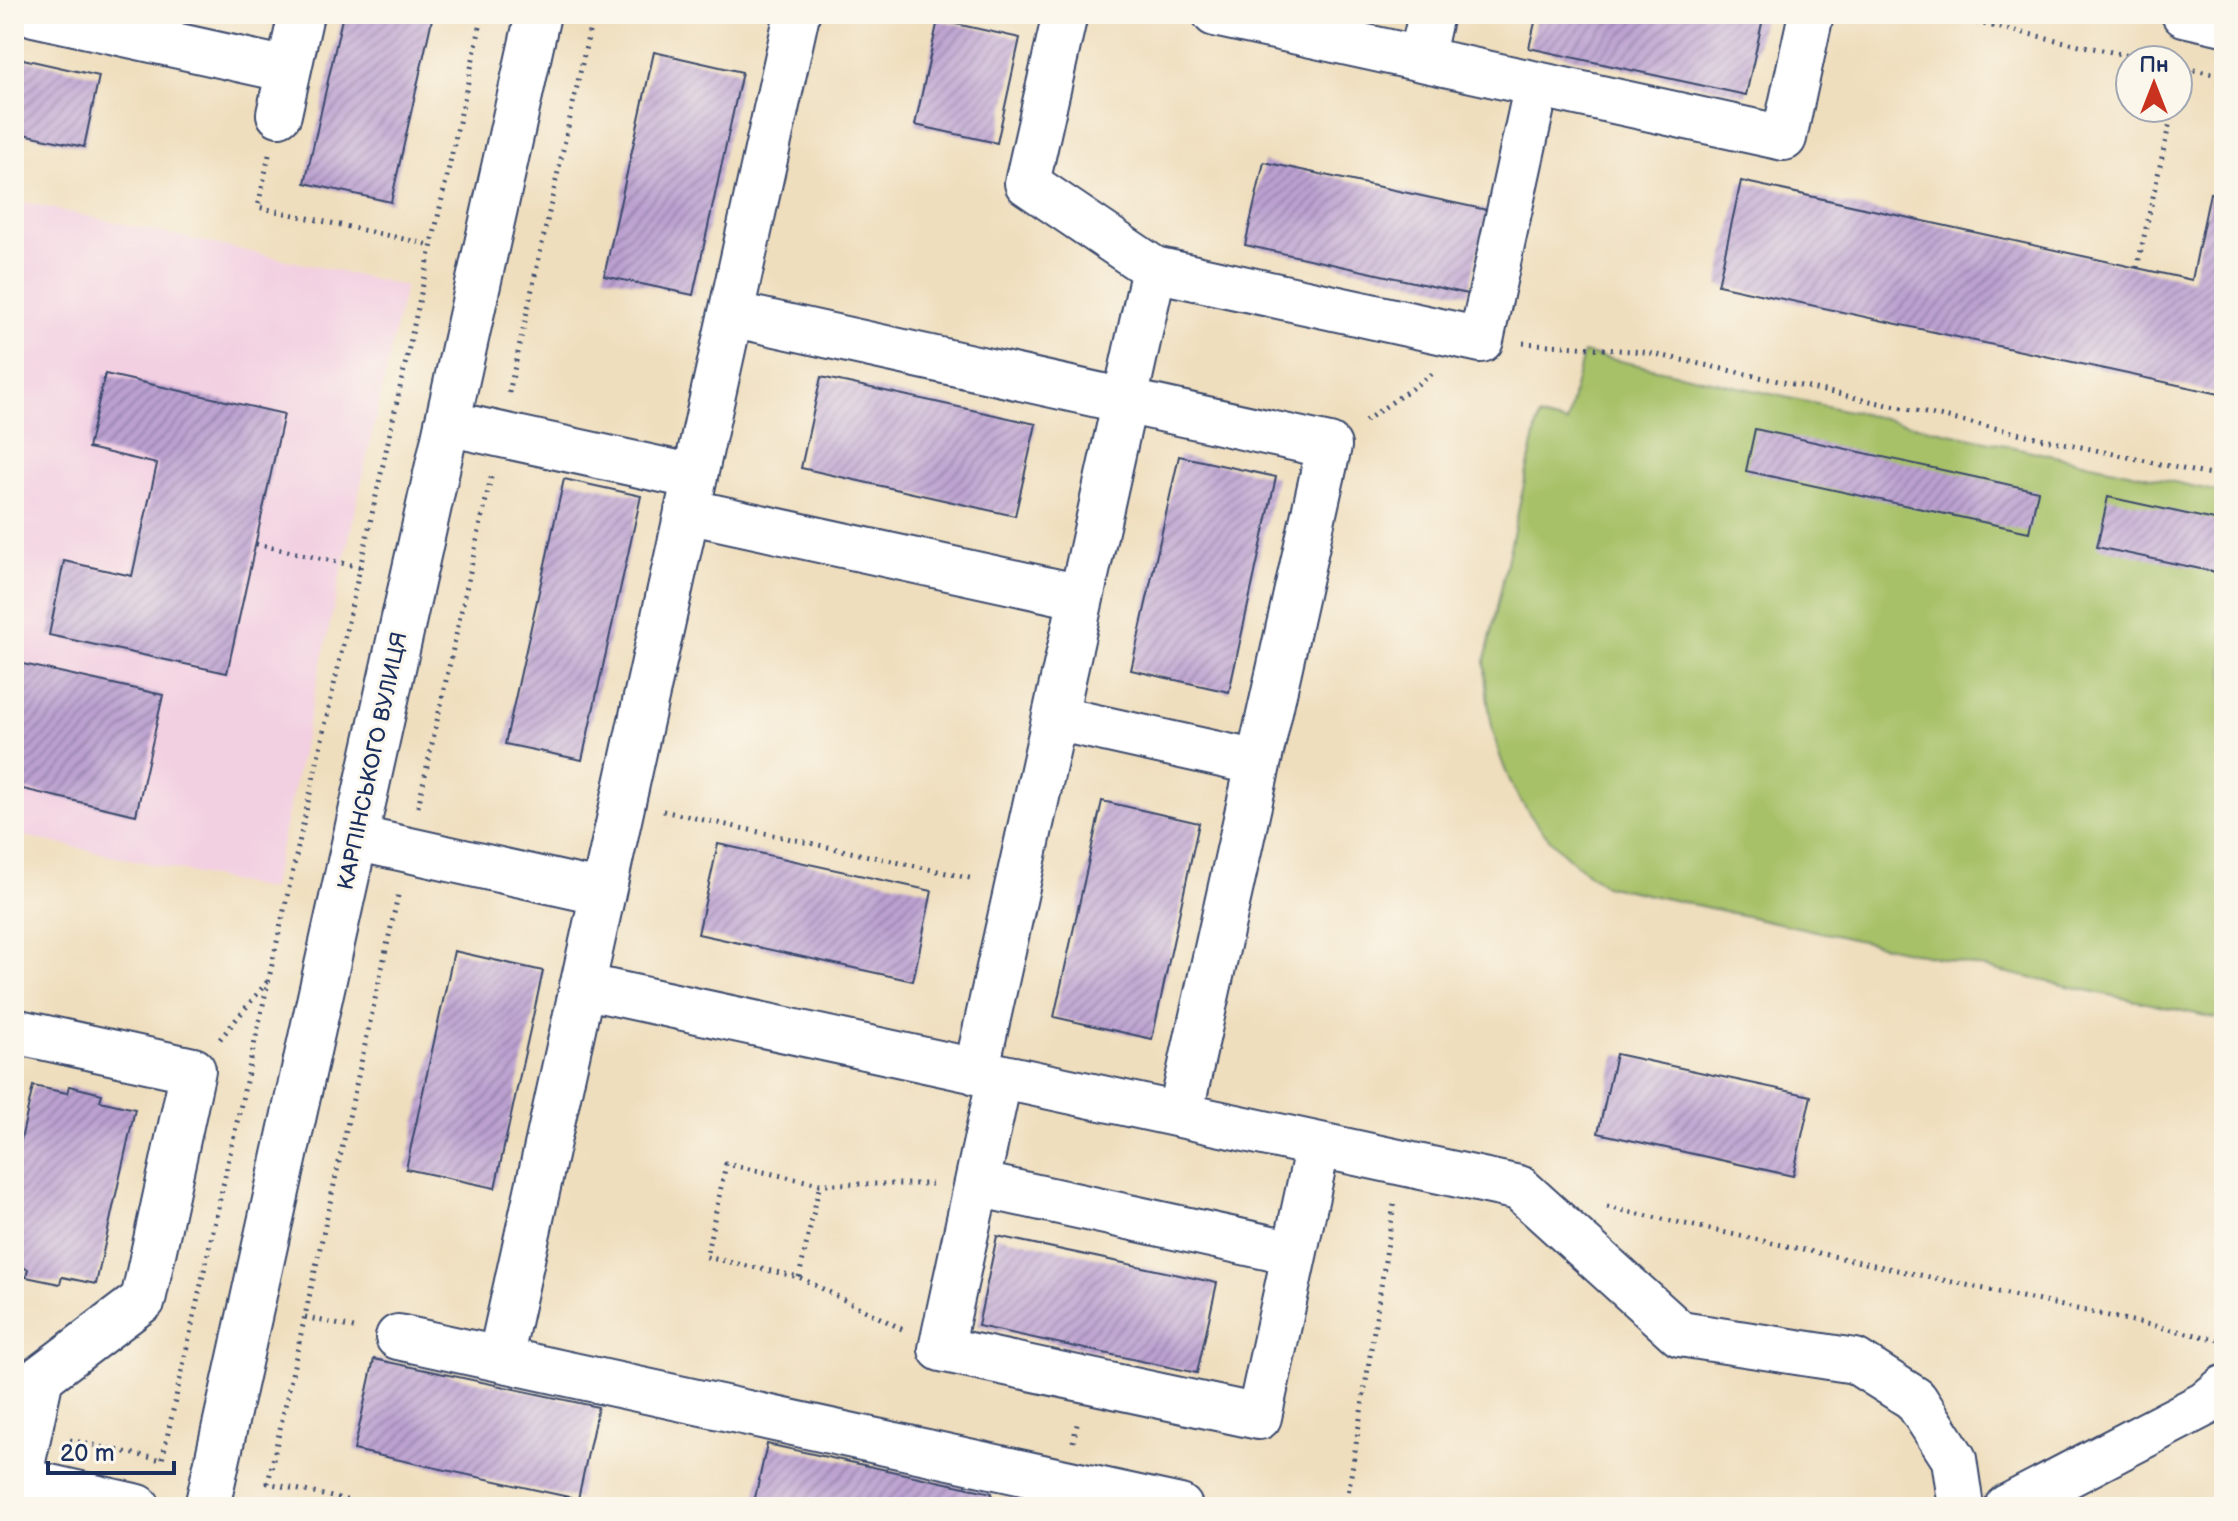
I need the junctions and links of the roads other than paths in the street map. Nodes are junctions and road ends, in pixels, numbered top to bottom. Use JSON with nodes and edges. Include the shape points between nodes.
{"nodes":[{"id":1,"x":34,"y":14,"type":"edge"},
{"id":2,"x":301,"y":14,"type":"edge"},
{"id":3,"x":538,"y":14,"type":"edge"},
{"id":4,"x":797,"y":14,"type":"edge"},
{"id":5,"x":1065,"y":14,"type":"edge"},
{"id":6,"x":1215,"y":14,"type":"edge"},
{"id":7,"x":1431,"y":14,"type":"edge"},
{"id":8,"x":1811,"y":14,"type":"edge"},
{"id":9,"x":2184,"y":14,"type":"edge"},
{"id":10,"x":2224,"y":23,"type":"edge"},
{"id":11,"x":1421,"y":59,"type":"junction"},
{"id":12,"x":288,"y":70,"type":"junction"},
{"id":13,"x":1537,"y":84,"type":"junction"},
{"id":14,"x":279,"y":114,"type":"road end"},
{"id":15,"x":1154,"y":269,"type":"junction"},
{"id":16,"x":731,"y":314,"type":"junction"},
{"id":17,"x":1125,"y":401,"type":"junction"},
{"id":18,"x":447,"y":423,"type":"junction"},
{"id":19,"x":691,"y":494,"type":"junction"},
{"id":20,"x":1081,"y":597,"type":"junction"},
{"id":21,"x":1055,"y":718,"type":"junction"},
{"id":22,"x":1258,"y":763,"type":"junction"},
{"id":23,"x":355,"y":838,"type":"junction"},
{"id":24,"x":603,"y":893,"type":"junction"},
{"id":25,"x":582,"y":986,"type":"junction"},
{"id":26,"x":14,"y":1031,"type":"edge"},
{"id":27,"x":988,"y":1074,"type":"junction"},
{"id":28,"x":1180,"y":1115,"type":"junction"},
{"id":29,"x":1318,"y":1145,"type":"junction"},
{"id":30,"x":977,"y":1184,"type":"junction"},
{"id":31,"x":1294,"y":1253,"type":"junction"},
{"id":32,"x":398,"y":1337,"type":"road end"},
{"id":33,"x":500,"y":1359,"type":"junction"},
{"id":34,"x":2224,"y":1388,"type":"edge"},
{"id":35,"x":1065,"y":1479,"type":"edge"},
{"id":36,"x":16,"y":1480,"type":"edge"},
{"id":37,"x":138,"y":1507,"type":"edge"},
{"id":38,"x":207,"y":1507,"type":"edge"},
{"id":39,"x":1180,"y":1507,"type":"edge"},
{"id":40,"x":1961,"y":1507,"type":"edge"},
{"id":41,"x":2007,"y":1507,"type":"edge"}],
"edges":[{"from":1,"to":12,"type":"street"},
{"from":2,"to":12,"type":"street"},
{"from":3,"to":18,"type":"street","name":"КАРПІНСЬКОГО ВУЛИЦЯ"},
{"from":4,"to":16,"type":"street"},
{"from":5,"to":15,"type":"street","via":[[1027,183]]},
{"from":6,"to":11,"type":"street"},
{"from":7,"to":11,"type":"street"},
{"from":8,"to":13,"type":"street","via":[[1784,138]]},
{"from":9,"to":10,"type":"street"},
{"from":11,"to":13,"type":"street"},
{"from":12,"to":14,"type":"street"},
{"from":13,"to":15,"type":"street","via":[[1481,340]]},
{"from":15,"to":17,"type":"street"},
{"from":16,"to":17,"type":"street"},
{"from":16,"to":19,"type":"street"},
{"from":17,"to":20,"type":"street"},
{"from":17,"to":22,"type":"street","via":[[1329,446]]},
{"from":18,"to":19,"type":"street","via":[[500,434]]},
{"from":18,"to":23,"type":"street","name":"КАРПІНСЬКОГО ВУЛИЦЯ"},
{"from":19,"to":20,"type":"street"},
{"from":19,"to":24,"type":"street"},
{"from":20,"to":21,"type":"street"},
{"from":21,"to":22,"type":"street"},
{"from":21,"to":27,"type":"street","via":[[1017,889]]},
{"from":22,"to":28,"type":"street"},
{"from":23,"to":24,"type":"street"},
{"from":23,"to":38,"type":"street","name":"КАРПІНСЬКОГО ВУЛИЦЯ"},
{"from":24,"to":25,"type":"street"},
{"from":25,"to":27,"type":"street"},
{"from":25,"to":33,"type":"street"},
{"from":26,"to":36,"type":"street","via":[[193,1070],[143,1300],[41,1377]]},
{"from":27,"to":28,"type":"street"},
{"from":27,"to":30,"type":"street"},
{"from":28,"to":29,"type":"street"},
{"from":29,"to":31,"type":"street"},
{"from":29,"to":40,"type":"street","via":[[1519,1188],[1680,1334],[1855,1361],[1915,1399],[1954,1459]]},
{"from":30,"to":31,"type":"street"},
{"from":30,"to":31,"type":"street","via":[[941,1349],[1259,1417]]},
{"from":32,"to":33,"type":"street"},
{"from":33,"to":35,"type":"street"},
{"from":34,"to":41,"type":"street","via":[[2205,1404]]},
{"from":35,"to":39,"type":"street"},
{"from":36,"to":37,"type":"street"}]}
